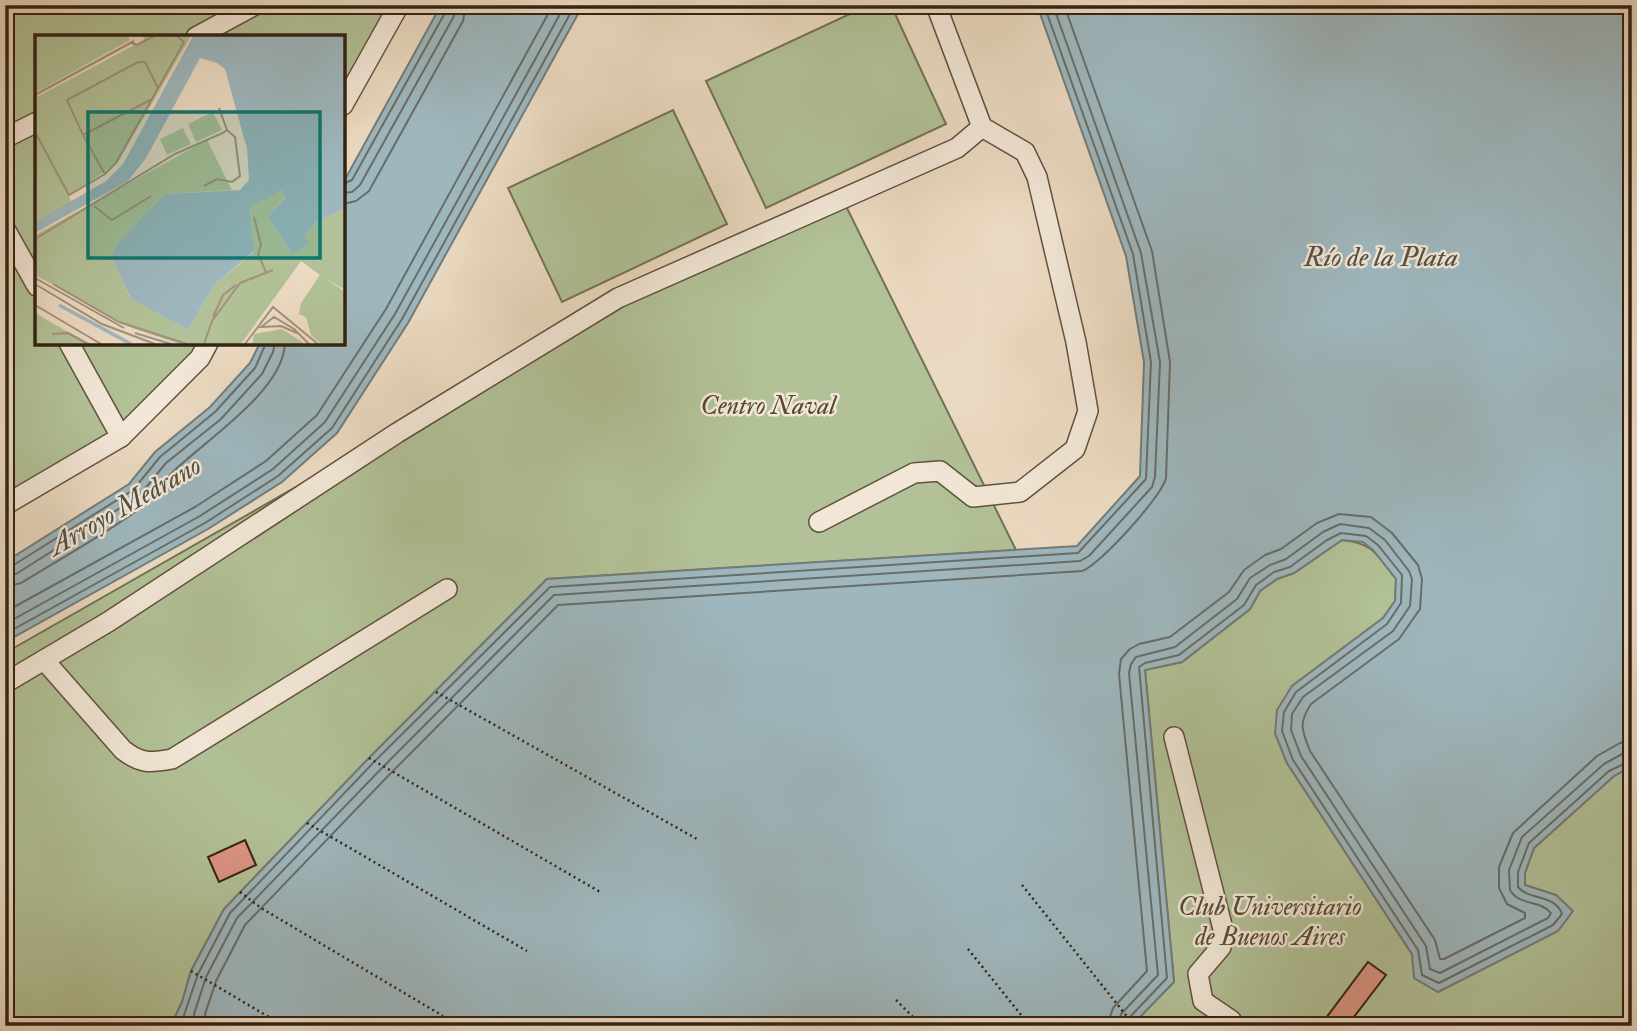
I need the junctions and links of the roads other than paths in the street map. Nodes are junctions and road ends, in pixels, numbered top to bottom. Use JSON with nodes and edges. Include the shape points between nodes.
{"nodes":[{"id":1,"x":255,"y":5,"type":"edge"},
{"id":2,"x":399,"y":5,"type":"edge"},
{"id":3,"x":936,"y":5,"type":"edge"},
{"id":4,"x":200,"y":35,"type":"edge"},
{"id":5,"x":345,"y":101,"type":"edge"},
{"id":6,"x":35,"y":123,"type":"edge"},
{"id":7,"x":982,"y":127,"type":"junction"},
{"id":8,"x":5,"y":138,"type":"edge"},
{"id":9,"x":5,"y":229,"type":"edge"},
{"id":10,"x":35,"y":282,"type":"edge"},
{"id":11,"x":70,"y":345,"type":"edge"},
{"id":12,"x":207,"y":345,"type":"edge"},
{"id":13,"x":121,"y":437,"type":"junction"},
{"id":14,"x":5,"y":505,"type":"edge"},
{"id":15,"x":819,"y":522,"type":"dead end"},
{"id":16,"x":447,"y":589,"type":"dead end"},
{"id":17,"x":44,"y":660,"type":"junction"},
{"id":18,"x":5,"y":683,"type":"edge"},
{"id":19,"x":1174,"y":737,"type":"dead end"},
{"id":20,"x":1234,"y":1026,"type":"edge"}],
"edges":[{"from":1,"to":4,"type":"lane"},
{"from":2,"to":5,"type":"lane"},
{"from":3,"to":7,"type":"lane"},
{"from":6,"to":8,"type":"lane"},
{"from":7,"to":15,"type":"lane","via":[[1025,152],[1037,177],[1088,411],[1075,449],[1020,492],[972,498],[940,471],[914,472]]},
{"from":7,"to":17,"type":"lane","via":[[957,148],[618,298],[397,433]]},
{"from":9,"to":10,"type":"lane"},
{"from":11,"to":13,"type":"lane"},
{"from":12,"to":13,"type":"lane","via":[[200,358]]},
{"from":13,"to":14,"type":"lane"},
{"from":16,"to":17,"type":"lane","via":[[172,759],[152,763],[135,760],[123,750]]},
{"from":17,"to":18,"type":"lane"},
{"from":19,"to":20,"type":"lane","via":[[1224,933],[1221,947],[1198,974],[1203,1001]]}]}
